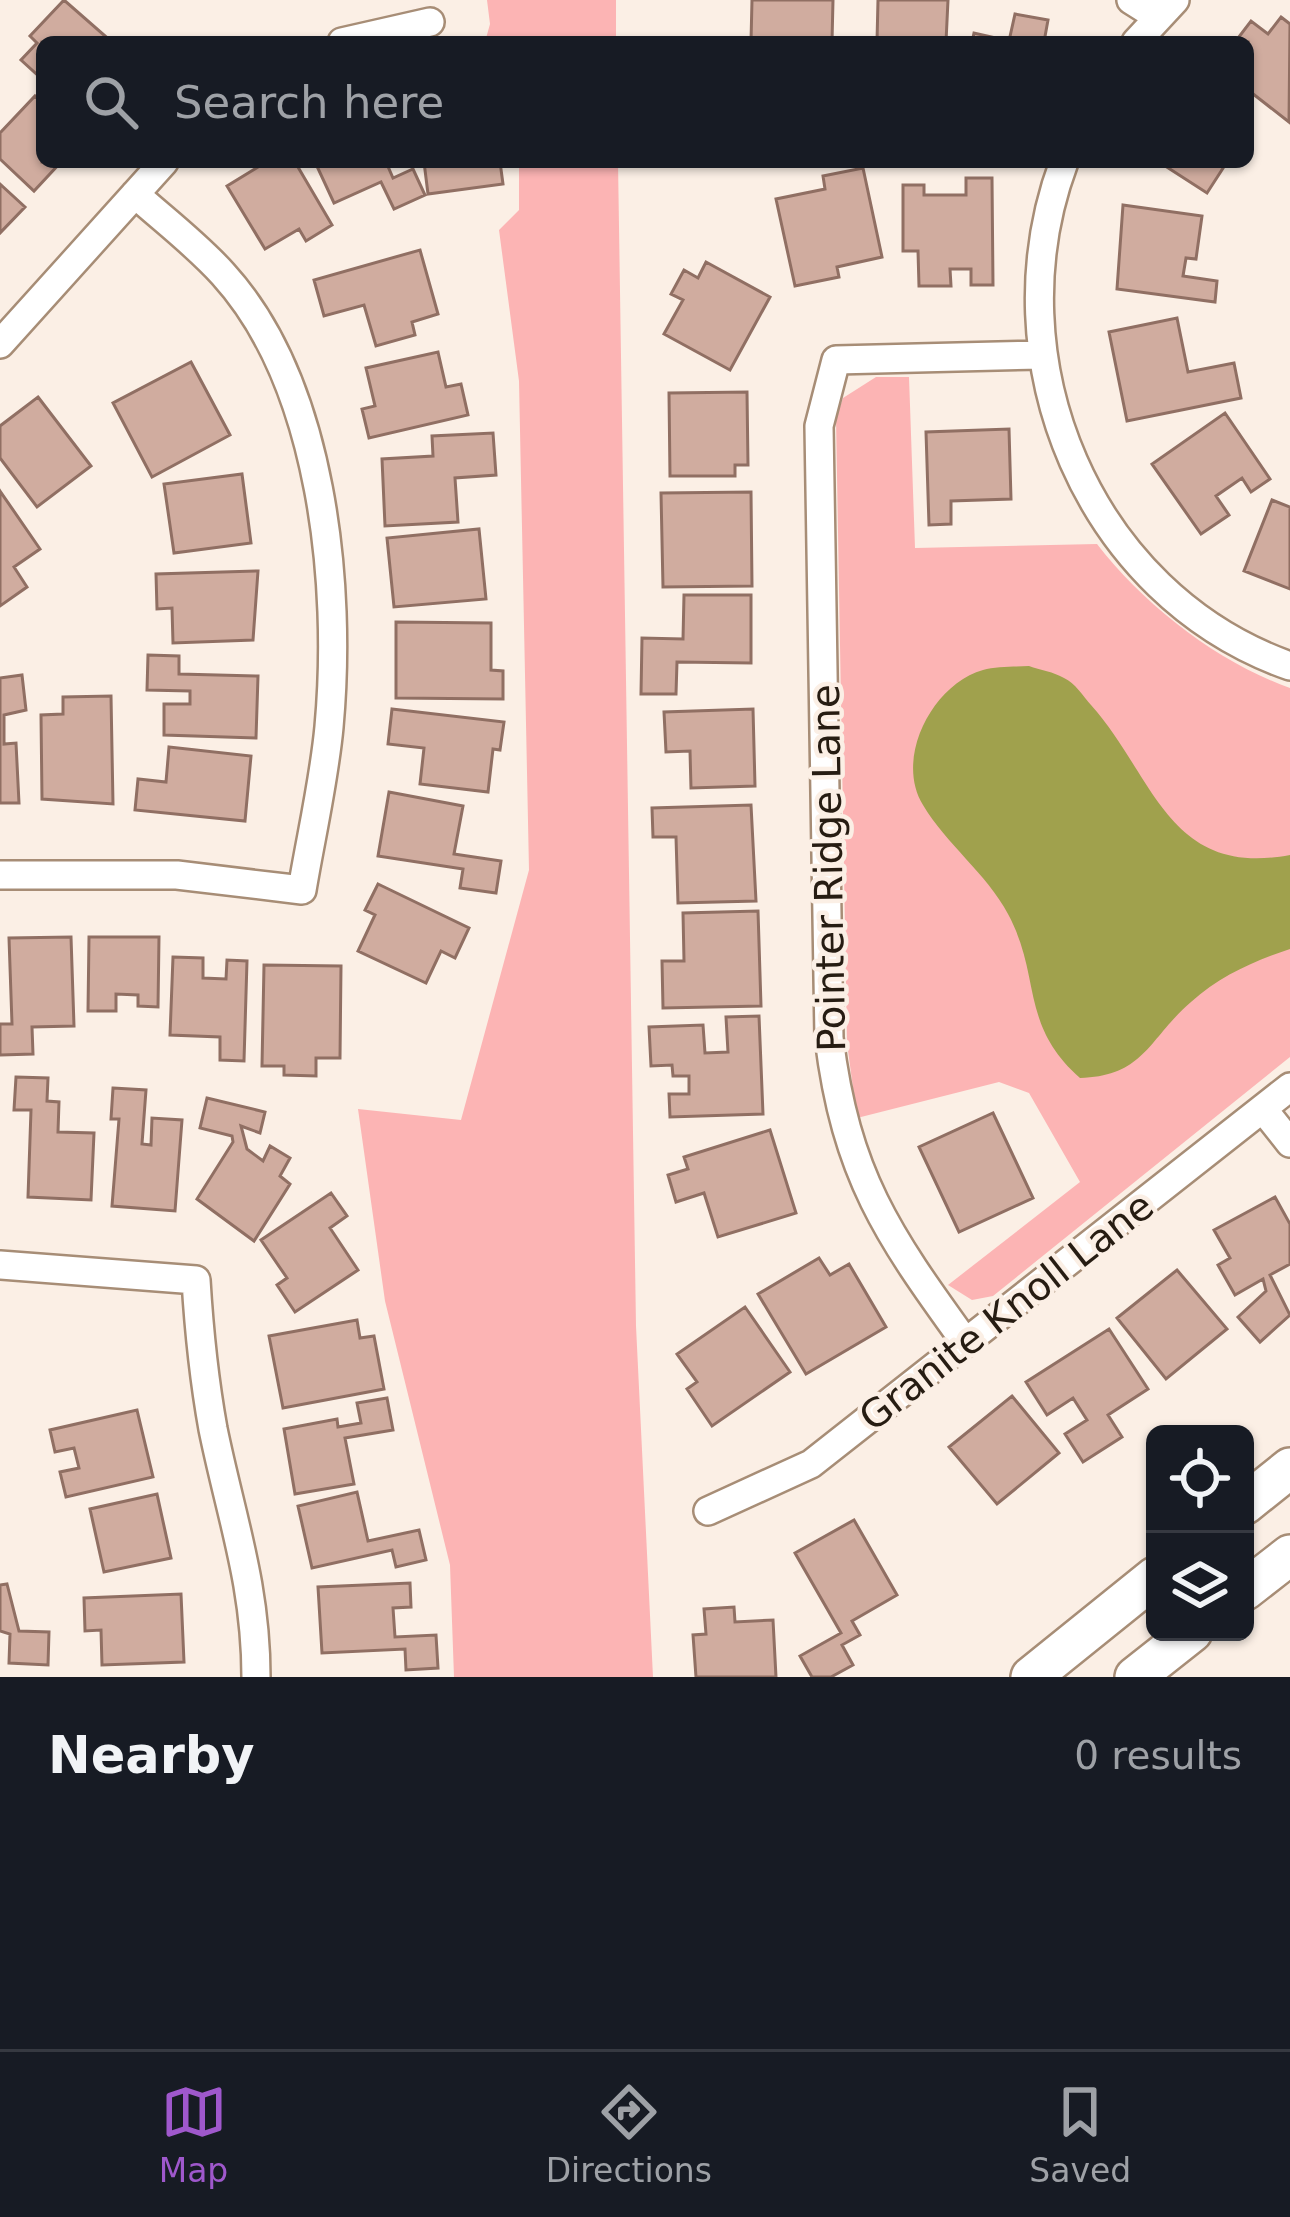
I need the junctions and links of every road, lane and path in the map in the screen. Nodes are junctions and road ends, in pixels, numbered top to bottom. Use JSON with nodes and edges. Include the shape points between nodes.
{"nodes":[{"id":1,"x":1131,"y":0,"type":"edge"},
{"id":2,"x":1167,"y":8,"type":"edge"},
{"id":3,"x":430,"y":22,"type":"dead end"},
{"id":4,"x":368,"y":36,"type":"edge"},
{"id":5,"x":1141,"y":36,"type":"edge"},
{"id":6,"x":159,"y":168,"type":"edge"},
{"id":7,"x":1062,"y":168,"type":"edge"},
{"id":8,"x":135,"y":194,"type":"junction"},
{"id":9,"x":0,"y":344,"type":"edge"},
{"id":10,"x":1041,"y":356,"type":"junction"},
{"id":11,"x":1290,"y":667,"type":"edge"},
{"id":12,"x":0,"y":874,"type":"edge"},
{"id":13,"x":1290,"y":1088,"type":"edge"},
{"id":14,"x":1263,"y":1109,"type":"junction"},
{"id":15,"x":1290,"y":1143,"type":"edge"},
{"id":16,"x":0,"y":1265,"type":"edge"},
{"id":17,"x":967,"y":1343,"type":"junction"},
{"id":18,"x":1290,"y":1468,"type":"edge"},
{"id":19,"x":1254,"y":1497,"type":"edge"},
{"id":20,"x":708,"y":1511,"type":"dead end"},
{"id":21,"x":1290,"y":1555,"type":"edge"},
{"id":22,"x":1146,"y":1583,"type":"edge"},
{"id":23,"x":1254,"y":1583,"type":"edge"},
{"id":24,"x":1181,"y":1641,"type":"edge"},
{"id":25,"x":256,"y":1677,"type":"edge"},
{"id":26,"x":1030,"y":1677,"type":"edge"},
{"id":27,"x":1135,"y":1677,"type":"edge"}],
"edges":[{"from":1,"to":2,"type":"street"},
{"from":2,"to":5,"type":"street"},
{"from":3,"to":4,"type":"street"},
{"from":6,"to":8,"type":"street"},
{"from":7,"to":10,"type":"street","via":[[1037,292]]},
{"from":8,"to":9,"type":"street"},
{"from":8,"to":12,"type":"street","via":[[224,275],[265,333],[296,401],[320,497],[330,590],[329,727],[302,890],[177,875]]},
{"from":10,"to":11,"type":"street","via":[[1056,422],[1105,523],[1204,622]]},
{"from":10,"to":17,"type":"street","name":"Pointer Ridge Lane","via":[[836,360],[819,426],[829,1037],[837,1107],[857,1172],[890,1237]]},
{"from":13,"to":14,"type":"street","name":"Granite Knoll Lane"},
{"from":14,"to":15,"type":"street"},
{"from":14,"to":17,"type":"street","name":"Granite Knoll Lane"},
{"from":16,"to":25,"type":"street","via":[[196,1280],[214,1433],[245,1549]]},
{"from":17,"to":20,"type":"street","name":"Granite Knoll Lane","via":[[811,1465]]},
{"from":18,"to":19,"type":"main road"},
{"from":21,"to":23,"type":"main road"},
{"from":22,"to":26,"type":"main road"},
{"from":24,"to":27,"type":"main road"}]}
